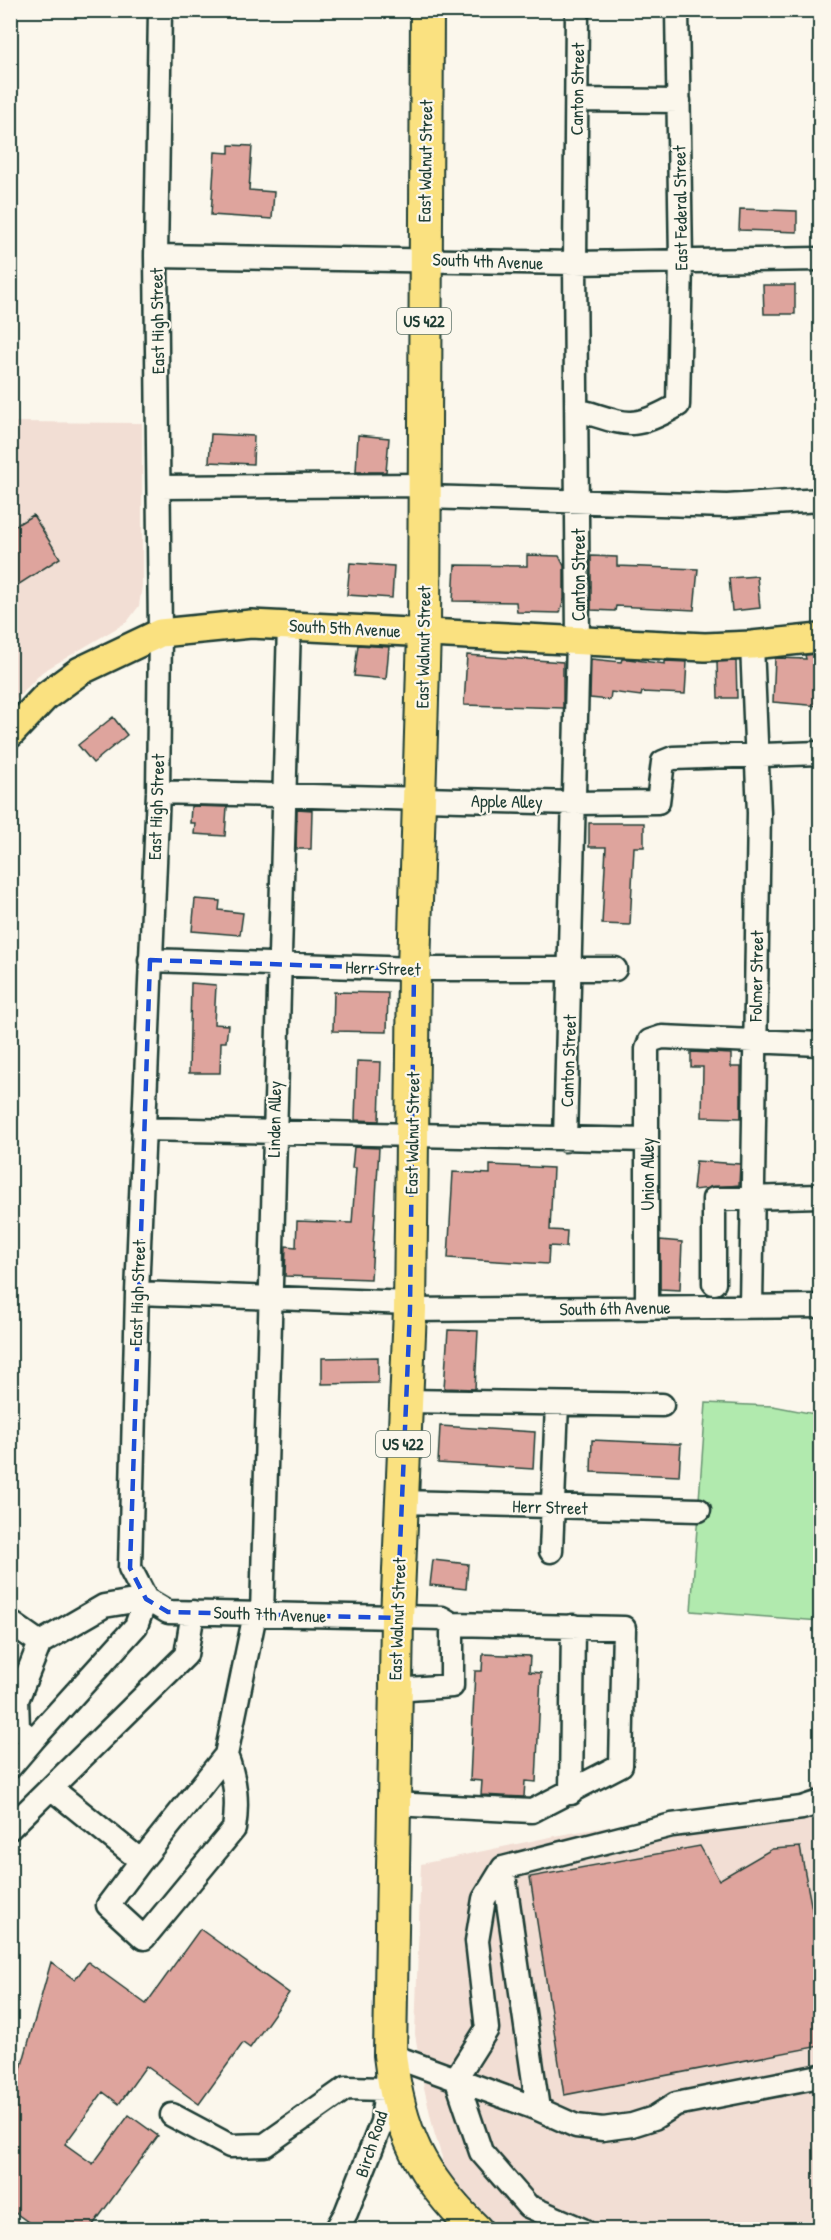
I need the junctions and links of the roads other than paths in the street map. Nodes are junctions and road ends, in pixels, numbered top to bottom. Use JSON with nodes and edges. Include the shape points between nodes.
{"nodes":[{"id":1,"x":160,"y":10,"type":"edge"},
{"id":2,"x":427,"y":10,"type":"edge"},
{"id":3,"x":578,"y":10,"type":"edge"},
{"id":4,"x":677,"y":10,"type":"edge"},
{"id":5,"x":577,"y":100,"type":"junction"},
{"id":6,"x":679,"y":100,"type":"junction"},
{"id":7,"x":156,"y":256,"type":"junction"},
{"id":8,"x":424,"y":259,"type":"junction"},
{"id":9,"x":820,"y":259,"type":"edge"},
{"id":10,"x":681,"y":261,"type":"junction"},
{"id":11,"x":575,"y":263,"type":"junction"},
{"id":12,"x":578,"y":410,"type":"junction"},
{"id":13,"x":159,"y":487,"type":"junction"},
{"id":14,"x":424,"y":491,"type":"junction"},
{"id":15,"x":820,"y":500,"type":"edge"},
{"id":16,"x":578,"y":501,"type":"junction"},
{"id":17,"x":289,"y":625,"type":"junction"},
{"id":18,"x":424,"y":632,"type":"junction"},
{"id":19,"x":160,"y":633,"type":"junction"},
{"id":20,"x":820,"y":638,"type":"edge"},
{"id":21,"x":578,"y":640,"type":"junction"},
{"id":22,"x":752,"y":645,"type":"junction"},
{"id":23,"x":10,"y":735,"type":"edge"},
{"id":24,"x":756,"y":753,"type":"junction"},
{"id":25,"x":820,"y":753,"type":"edge"},
{"id":26,"x":158,"y":792,"type":"junction"},
{"id":27,"x":286,"y":793,"type":"junction"},
{"id":28,"x":419,"y":799,"type":"junction"},
{"id":29,"x":574,"y":803,"type":"junction"},
{"id":30,"x":150,"y":960,"type":"junction"},
{"id":31,"x":278,"y":964,"type":"junction"},
{"id":32,"x":414,"y":969,"type":"junction"},
{"id":33,"x":572,"y":969,"type":"junction"},
{"id":34,"x":615,"y":969,"type":"dead end"},
{"id":35,"x":755,"y":1039,"type":"junction"},
{"id":36,"x":820,"y":1044,"type":"edge"},
{"id":37,"x":143,"y":1129,"type":"junction"},
{"id":38,"x":274,"y":1133,"type":"junction"},
{"id":39,"x":412,"y":1136,"type":"junction"},
{"id":40,"x":565,"y":1140,"type":"junction"},
{"id":41,"x":647,"y":1140,"type":"junction"},
{"id":42,"x":820,"y":1196,"type":"edge"},
{"id":43,"x":753,"y":1199,"type":"junction"},
{"id":44,"x":714,"y":1283,"type":"dead end"},
{"id":45,"x":137,"y":1293,"type":"junction"},
{"id":46,"x":270,"y":1298,"type":"junction"},
{"id":47,"x":410,"y":1306,"type":"junction"},
{"id":48,"x":752,"y":1306,"type":"junction"},
{"id":49,"x":820,"y":1306,"type":"edge"},
{"id":50,"x":647,"y":1307,"type":"junction"},
{"id":51,"x":405,"y":1401,"type":"junction"},
{"id":52,"x":557,"y":1404,"type":"junction"},
{"id":53,"x":663,"y":1405,"type":"dead end"},
{"id":54,"x":401,"y":1502,"type":"junction"},
{"id":55,"x":553,"y":1508,"type":"junction"},
{"id":56,"x":699,"y":1510,"type":"dead end"},
{"id":57,"x":551,"y":1551,"type":"dead end"},
{"id":58,"x":146,"y":1599,"type":"junction"},
{"id":59,"x":193,"y":1612,"type":"junction"},
{"id":60,"x":258,"y":1614,"type":"junction"},
{"id":61,"x":397,"y":1618,"type":"junction"},
{"id":62,"x":10,"y":1622,"type":"edge"},
{"id":63,"x":452,"y":1624,"type":"junction"},
{"id":64,"x":573,"y":1626,"type":"junction"},
{"id":65,"x":40,"y":1643,"type":"junction"},
{"id":66,"x":395,"y":1690,"type":"junction"},
{"id":67,"x":33,"y":1740,"type":"junction"},
{"id":68,"x":226,"y":1755,"type":"junction"},
{"id":69,"x":10,"y":1767,"type":"edge"},
{"id":70,"x":51,"y":1788,"type":"junction"},
{"id":71,"x":571,"y":1793,"type":"junction"},
{"id":72,"x":820,"y":1802,"type":"edge"},
{"id":73,"x":393,"y":1804,"type":"junction"},
{"id":74,"x":10,"y":1828,"type":"edge"},
{"id":75,"x":141,"y":1861,"type":"junction"},
{"id":76,"x":503,"y":1868,"type":"junction"},
{"id":77,"x":390,"y":2055,"type":"junction"},
{"id":78,"x":820,"y":2076,"type":"edge"},
{"id":79,"x":456,"y":2078,"type":"junction"},
{"id":80,"x":386,"y":2089,"type":"junction"},
{"id":81,"x":538,"y":2109,"type":"junction"},
{"id":82,"x":172,"y":2115,"type":"dead end"},
{"id":83,"x":336,"y":2229,"type":"edge"},
{"id":84,"x":476,"y":2229,"type":"edge"},
{"id":85,"x":583,"y":2229,"type":"edge"}],
"edges":[{"from":1,"to":7,"type":"street","name":"East High Street"},
{"from":2,"to":8,"type":"highway","name":"East Walnut Street","number":"US 422"},
{"from":3,"to":5,"type":"street","name":"Canton Street"},
{"from":4,"to":6,"type":"street","name":"East Federal Street"},
{"from":5,"to":6,"type":"street"},
{"from":5,"to":11,"type":"street","name":"Canton Street"},
{"from":6,"to":10,"type":"street","name":"East Federal Street"},
{"from":7,"to":8,"type":"street","name":"South 4th Avenue"},
{"from":7,"to":13,"type":"street","name":"East High Street"},
{"from":8,"to":11,"type":"street","name":"South 4th Avenue"},
{"from":8,"to":14,"type":"highway","name":"East Walnut Street","number":"US 422"},
{"from":9,"to":10,"type":"street","name":"South 4th Avenue"},
{"from":10,"to":11,"type":"street","name":"South 4th Avenue"},
{"from":10,"to":12,"type":"street","name":"East Federal Street","via":[[678,405],[652,420],[632,425]]},
{"from":11,"to":12,"type":"street","name":"Canton Street"},
{"from":12,"to":16,"type":"street","name":"Canton Street"},
{"from":13,"to":14,"type":"street"},
{"from":13,"to":19,"type":"street","name":"East High Street"},
{"from":14,"to":16,"type":"street"},
{"from":14,"to":18,"type":"highway","name":"East Walnut Street","number":"US 422"},
{"from":15,"to":16,"type":"street","via":[[727,506]]},
{"from":16,"to":21,"type":"street","name":"Canton Street"},
{"from":17,"to":18,"type":"main road","name":"South 5th Avenue"},
{"from":17,"to":19,"type":"main road","name":"South 5th Avenue","via":[[251,624]]},
{"from":17,"to":27,"type":"street","name":"Linden Alley"},
{"from":18,"to":21,"type":"main road","name":"South 5th Avenue"},
{"from":18,"to":28,"type":"highway","name":"East Walnut Street","number":"US 422"},
{"from":19,"to":23,"type":"main road","name":"South 5th Avenue","via":[[80,671],[46,696]]},
{"from":19,"to":26,"type":"street","name":"East High Street"},
{"from":20,"to":22,"type":"main road","name":"South 5th Avenue"},
{"from":21,"to":22,"type":"main road","name":"South 5th Avenue","via":[[705,647]]},
{"from":21,"to":29,"type":"street","name":"Canton Street"},
{"from":22,"to":24,"type":"street","name":"Folmer Street"},
{"from":24,"to":25,"type":"street","name":"Apple Alley"},
{"from":24,"to":29,"type":"street","name":"Apple Alley","via":[[673,758],[663,762],[658,802]]},
{"from":24,"to":35,"type":"street","name":"Folmer Street","via":[[759,813]]},
{"from":26,"to":27,"type":"street","name":"Apple Alley"},
{"from":26,"to":30,"type":"street","name":"East High Street"},
{"from":27,"to":28,"type":"street","name":"Apple Alley"},
{"from":27,"to":31,"type":"street","name":"Linden Alley"},
{"from":28,"to":29,"type":"street","name":"Apple Alley"},
{"from":28,"to":32,"type":"highway","name":"East Walnut Street","number":"US 422"},
{"from":29,"to":33,"type":"street","name":"Canton Street"},
{"from":30,"to":31,"type":"street","name":"Herr Street"},
{"from":30,"to":37,"type":"street","name":"East High Street"},
{"from":31,"to":32,"type":"street","name":"Herr Street"},
{"from":31,"to":38,"type":"street","name":"Linden Alley"},
{"from":32,"to":33,"type":"street","name":"Herr Street"},
{"from":32,"to":39,"type":"highway","name":"East Walnut Street","number":"US 422"},
{"from":33,"to":34,"type":"street","name":"Herr Street"},
{"from":33,"to":40,"type":"street","name":"Canton Street"},
{"from":35,"to":36,"type":"street"},
{"from":35,"to":41,"type":"street","name":"Union Alley","via":[[662,1037],[650,1041]]},
{"from":35,"to":43,"type":"street","name":"Folmer Street"},
{"from":37,"to":38,"type":"street"},
{"from":37,"to":45,"type":"street","name":"East High Street"},
{"from":38,"to":39,"type":"street"},
{"from":38,"to":46,"type":"street","name":"Linden Alley"},
{"from":39,"to":40,"type":"street"},
{"from":39,"to":47,"type":"highway","name":"East Walnut Street","number":"US 422"},
{"from":40,"to":41,"type":"street"},
{"from":41,"to":50,"type":"street","name":"Union Alley"},
{"from":42,"to":43,"type":"street"},
{"from":43,"to":44,"type":"street","via":[[714,1199]]},
{"from":43,"to":48,"type":"street","name":"Folmer Street"},
{"from":45,"to":46,"type":"street","name":"South 6th Avenue"},
{"from":45,"to":58,"type":"street","name":"East High Street","via":[[130,1568]]},
{"from":46,"to":47,"type":"street","name":"South 6th Avenue"},
{"from":46,"to":60,"type":"street","name":"Linden Alley"},
{"from":47,"to":50,"type":"street","name":"South 6th Avenue"},
{"from":47,"to":51,"type":"highway","name":"East Walnut Street","number":"US 422"},
{"from":48,"to":49,"type":"street","name":"South 6th Avenue"},
{"from":48,"to":50,"type":"street","name":"South 6th Avenue"},
{"from":51,"to":52,"type":"street"},
{"from":51,"to":54,"type":"highway","name":"East Walnut Street","number":"US 422"},
{"from":52,"to":53,"type":"street"},
{"from":52,"to":55,"type":"street"},
{"from":54,"to":55,"type":"street","name":"Herr Street"},
{"from":54,"to":61,"type":"highway","name":"East Walnut Street","number":"US 422"},
{"from":55,"to":56,"type":"street","name":"Herr Street"},
{"from":55,"to":57,"type":"street"},
{"from":58,"to":59,"type":"street","name":"South 7th Avenue","via":[[168,1612]]},
{"from":58,"to":65,"type":"street","via":[[104,1606]]},
{"from":58,"to":67,"type":"street","via":[[136,1626]]},
{"from":59,"to":60,"type":"street","name":"South 7th Avenue"},
{"from":59,"to":70,"type":"street","via":[[186,1655]]},
{"from":60,"to":61,"type":"street","name":"South 7th Avenue"},
{"from":60,"to":68,"type":"street","name":"Linden Alley"},
{"from":61,"to":63,"type":"street","name":"South 7th Avenue","via":[[442,1618]]},
{"from":61,"to":66,"type":"highway","name":"East Walnut Street","number":"US 422"},
{"from":62,"to":65,"type":"street"},
{"from":63,"to":64,"type":"street","name":"South 7th Avenue"},
{"from":63,"to":66,"type":"street","via":[[452,1686]]},
{"from":64,"to":71,"type":"street"},
{"from":64,"to":71,"type":"street","name":"South 7th Avenue","via":[[624,1628],[624,1640],[621,1765]]},
{"from":65,"to":67,"type":"street","via":[[17,1700],[18,1728]]},
{"from":66,"to":73,"type":"highway","name":"East Walnut Street","number":"US 422"},
{"from":67,"to":69,"type":"street"},
{"from":68,"to":75,"type":"street"},
{"from":68,"to":75,"type":"street","via":[[235,1778],[234,1829],[144,1938],[108,1905]]},
{"from":70,"to":74,"type":"street"},
{"from":70,"to":75,"type":"street"},
{"from":71,"to":73,"type":"street","via":[[532,1811]]},
{"from":72,"to":76,"type":"street","via":[[622,1835]]},
{"from":73,"to":77,"type":"highway","name":"East Walnut Street","number":"US 422"},
{"from":76,"to":79,"type":"street","via":[[484,1899],[477,1941],[487,2029]]},
{"from":76,"to":81,"type":"street"},
{"from":77,"to":79,"type":"street"},
{"from":77,"to":80,"type":"street","name":"Birch Road"},
{"from":77,"to":84,"type":"highway","name":"East Walnut Street","number":"US 422","via":[[395,2097],[411,2145],[438,2188]]},
{"from":78,"to":81,"type":"street","via":[[676,2104],[654,2118],[603,2129],[576,2126]]},
{"from":79,"to":81,"type":"street"},
{"from":79,"to":85,"type":"street","via":[[481,2152],[528,2206]]},
{"from":80,"to":82,"type":"street","via":[[346,2088],[266,2145],[230,2146]]},
{"from":80,"to":83,"type":"street","name":"Birch Road","via":[[382,2122]]}]}
